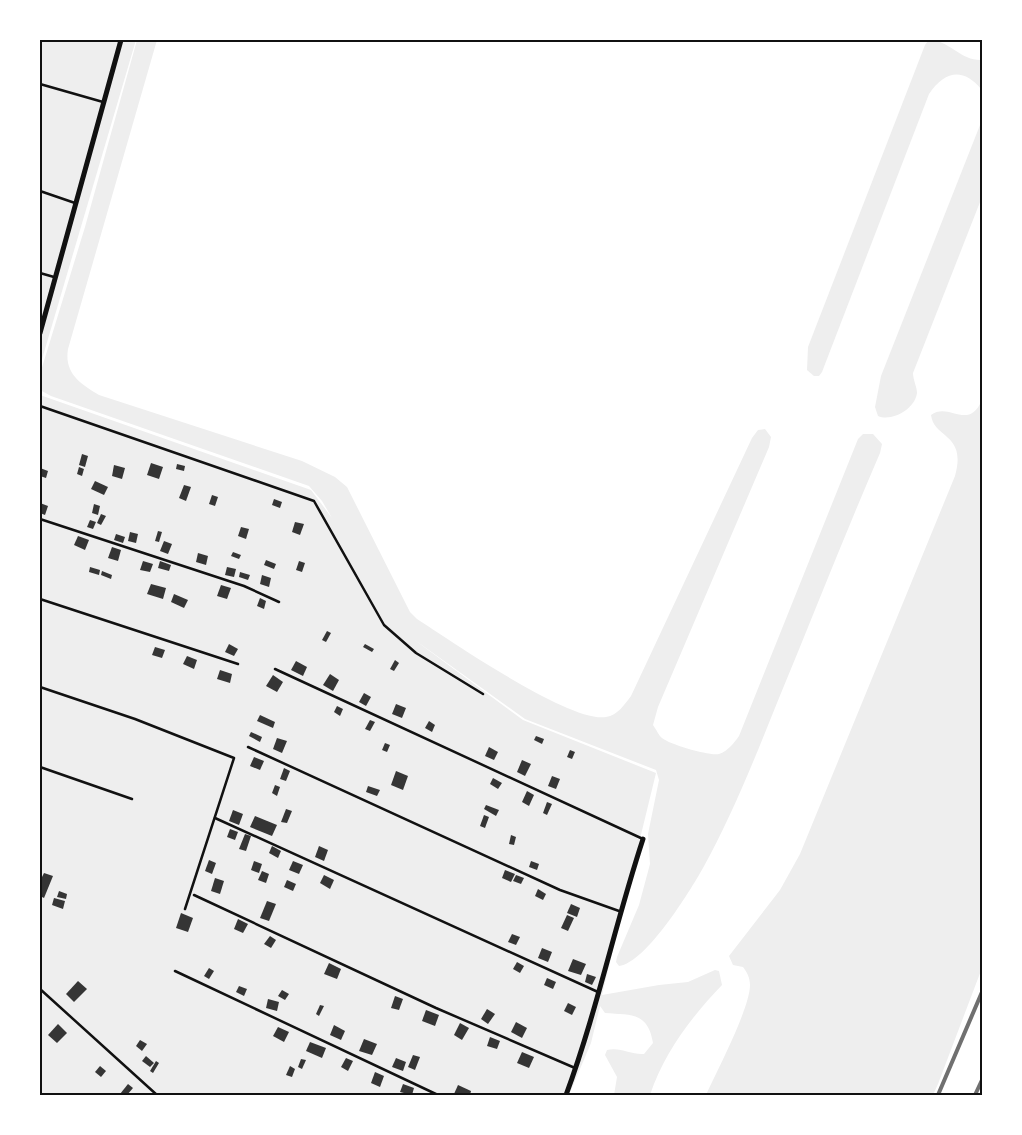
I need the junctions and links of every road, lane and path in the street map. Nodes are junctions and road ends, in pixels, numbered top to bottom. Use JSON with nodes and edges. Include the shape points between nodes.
{"nodes":[{"id":1,"x":121,"y":40,"type":"edge"},
{"id":2,"x":40,"y":84,"type":"edge"},
{"id":3,"x":105,"y":102,"type":"junction"},
{"id":4,"x":40,"y":191,"type":"edge"},
{"id":5,"x":76,"y":203,"type":"junction"},
{"id":6,"x":40,"y":273,"type":"edge"},
{"id":7,"x":56,"y":278,"type":"junction"},
{"id":8,"x":40,"y":333,"type":"edge"},
{"id":9,"x":40,"y":406,"type":"edge"},
{"id":10,"x":40,"y":519,"type":"edge"},
{"id":11,"x":40,"y":599,"type":"edge"},
{"id":12,"x":280,"y":602,"type":"dead end"},
{"id":13,"x":238,"y":664,"type":"dead end"},
{"id":14,"x":275,"y":669,"type":"dead end"},
{"id":15,"x":40,"y":687,"type":"edge"},
{"id":16,"x":482,"y":694,"type":"dead end"},
{"id":17,"x":248,"y":747,"type":"dead end"},
{"id":18,"x":40,"y":767,"type":"edge"},
{"id":19,"x":132,"y":799,"type":"dead end"},
{"id":20,"x":215,"y":818,"type":"junction"},
{"id":21,"x":643,"y":839,"type":"joint"},
{"id":22,"x":194,"y":895,"type":"dead end"},
{"id":23,"x":185,"y":909,"type":"dead end"},
{"id":24,"x":619,"y":911,"type":"junction"},
{"id":25,"x":175,"y":971,"type":"dead end"},
{"id":26,"x":40,"y":989,"type":"edge"},
{"id":27,"x":599,"y":992,"type":"junction"},
{"id":28,"x":576,"y":1069,"type":"junction"},
{"id":29,"x":157,"y":1095,"type":"edge"},
{"id":30,"x":438,"y":1095,"type":"edge"},
{"id":31,"x":566,"y":1095,"type":"edge"}],
"edges":[{"from":1,"to":3,"type":"street"},
{"from":2,"to":3,"type":"lane"},
{"from":3,"to":5,"type":"street"},
{"from":4,"to":5,"type":"lane"},
{"from":5,"to":7,"type":"street"},
{"from":6,"to":7,"type":"lane"},
{"from":7,"to":8,"type":"street"},
{"from":9,"to":16,"type":"lane","via":[[314,501],[384,625],[416,653]]},
{"from":10,"to":12,"type":"lane","via":[[244,586]]},
{"from":11,"to":13,"type":"lane"},
{"from":14,"to":21,"type":"lane"},
{"from":15,"to":20,"type":"lane","via":[[135,719],[234,758]]},
{"from":17,"to":24,"type":"lane","via":[[560,890]]},
{"from":18,"to":19,"type":"lane"},
{"from":20,"to":23,"type":"lane"},
{"from":20,"to":27,"type":"lane"},
{"from":21,"to":24,"type":"street"},
{"from":22,"to":28,"type":"lane","via":[[436,1008]]},
{"from":24,"to":27,"type":"street"},
{"from":25,"to":30,"type":"lane"},
{"from":26,"to":29,"type":"lane"},
{"from":27,"to":28,"type":"street"},
{"from":28,"to":31,"type":"street"}]}
